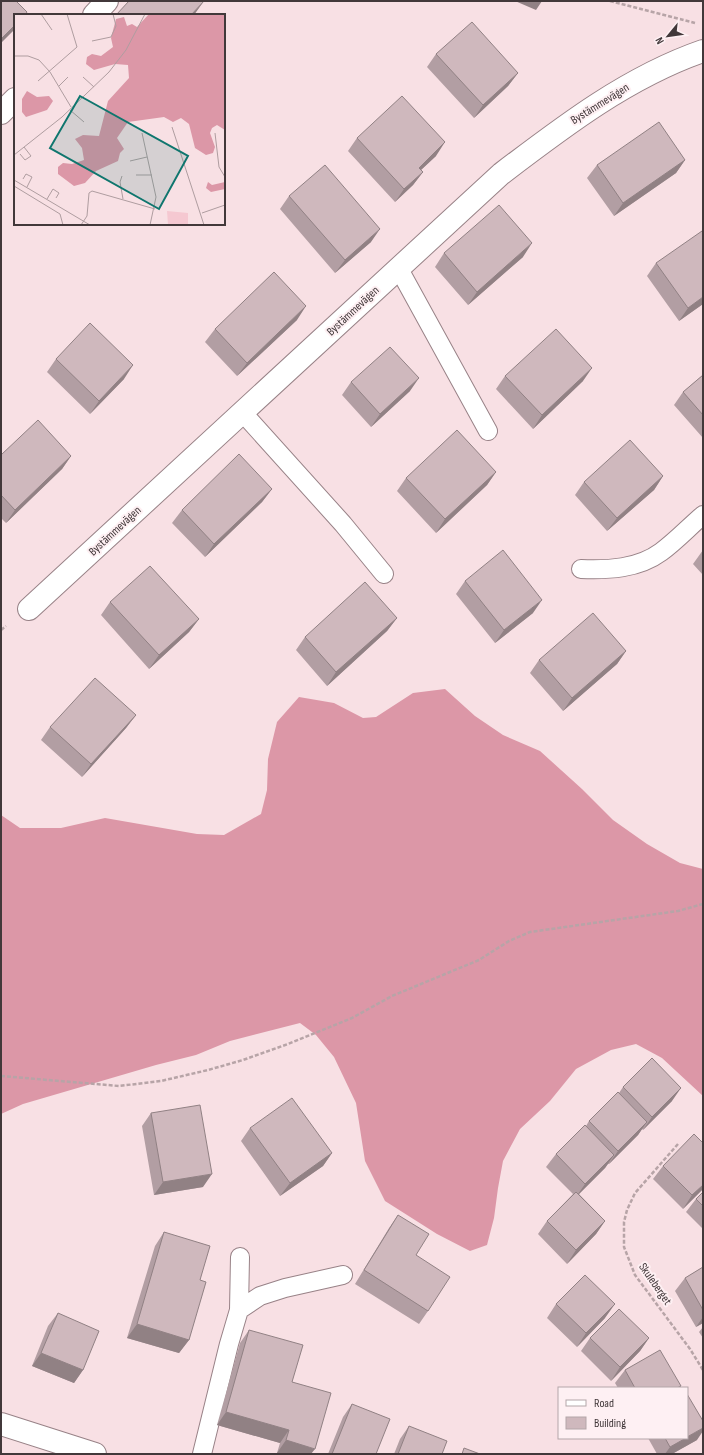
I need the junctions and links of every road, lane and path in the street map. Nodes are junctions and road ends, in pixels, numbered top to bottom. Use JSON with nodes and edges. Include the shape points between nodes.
{"nodes":[{"id":1,"x":107,"y":1,"type":"edge"},
{"id":2,"x":610,"y":1,"type":"edge"},
{"id":3,"x":95,"y":14,"type":"edge"},
{"id":4,"x":696,"y":23,"type":"dead end"},
{"id":5,"x":703,"y":51,"type":"edge"},
{"id":6,"x":14,"y":100,"type":"edge"},
{"id":7,"x":1,"y":113,"type":"edge"},
{"id":8,"x":398,"y":269,"type":"junction"},
{"id":9,"x":243,"y":413,"type":"junction"},
{"id":10,"x":488,"y":431,"type":"dead end"},
{"id":11,"x":703,"y":515,"type":"edge"},
{"id":12,"x":581,"y":569,"type":"dead end"},
{"id":13,"x":384,"y":574,"type":"dead end"},
{"id":14,"x":29,"y":610,"type":"dead end"},
{"id":15,"x":703,"y":904,"type":"edge"},
{"id":16,"x":1,"y":1076,"type":"edge"},
{"id":17,"x":678,"y":1144,"type":"dead end"},
{"id":18,"x":240,"y":1256,"type":"dead end"},
{"id":19,"x":343,"y":1275,"type":"dead end"},
{"id":20,"x":239,"y":1310,"type":"junction"},
{"id":21,"x":703,"y":1370,"type":"edge"},
{"id":22,"x":1,"y":1424,"type":"edge"},
{"id":23,"x":95,"y":1454,"type":"edge"},
{"id":24,"x":202,"y":1454,"type":"edge"}],
"edges":[{"from":1,"to":3,"type":"street"},
{"from":2,"to":4,"type":"path"},
{"from":5,"to":8,"type":"street","name":"Bystämmevägen","via":[[659,69],[606,98],[553,134],[501,174]]},
{"from":6,"to":7,"type":"street"},
{"from":8,"to":9,"type":"street","name":"Bystämmevägen"},
{"from":8,"to":10,"type":"lane"},
{"from":9,"to":13,"type":"lane","via":[[343,524]]},
{"from":9,"to":14,"type":"street","name":"Bystämmevägen"},
{"from":11,"to":12,"type":"lane","via":[[660,552],[645,561],[605,570]]},
{"from":15,"to":16,"type":"path","via":[[678,911],[530,932],[509,941],[479,960],[392,996],[352,1018],[288,1044],[208,1070],[161,1081],[119,1086]]},
{"from":17,"to":21,"type":"path","name":"Skuleberget","via":[[635,1193],[624,1222],[624,1247],[635,1275],[690,1348]]},
{"from":18,"to":20,"type":"lane"},
{"from":19,"to":20,"type":"lane","via":[[260,1296]]},
{"from":20,"to":24,"type":"lane"},
{"from":22,"to":23,"type":"street"}]}
